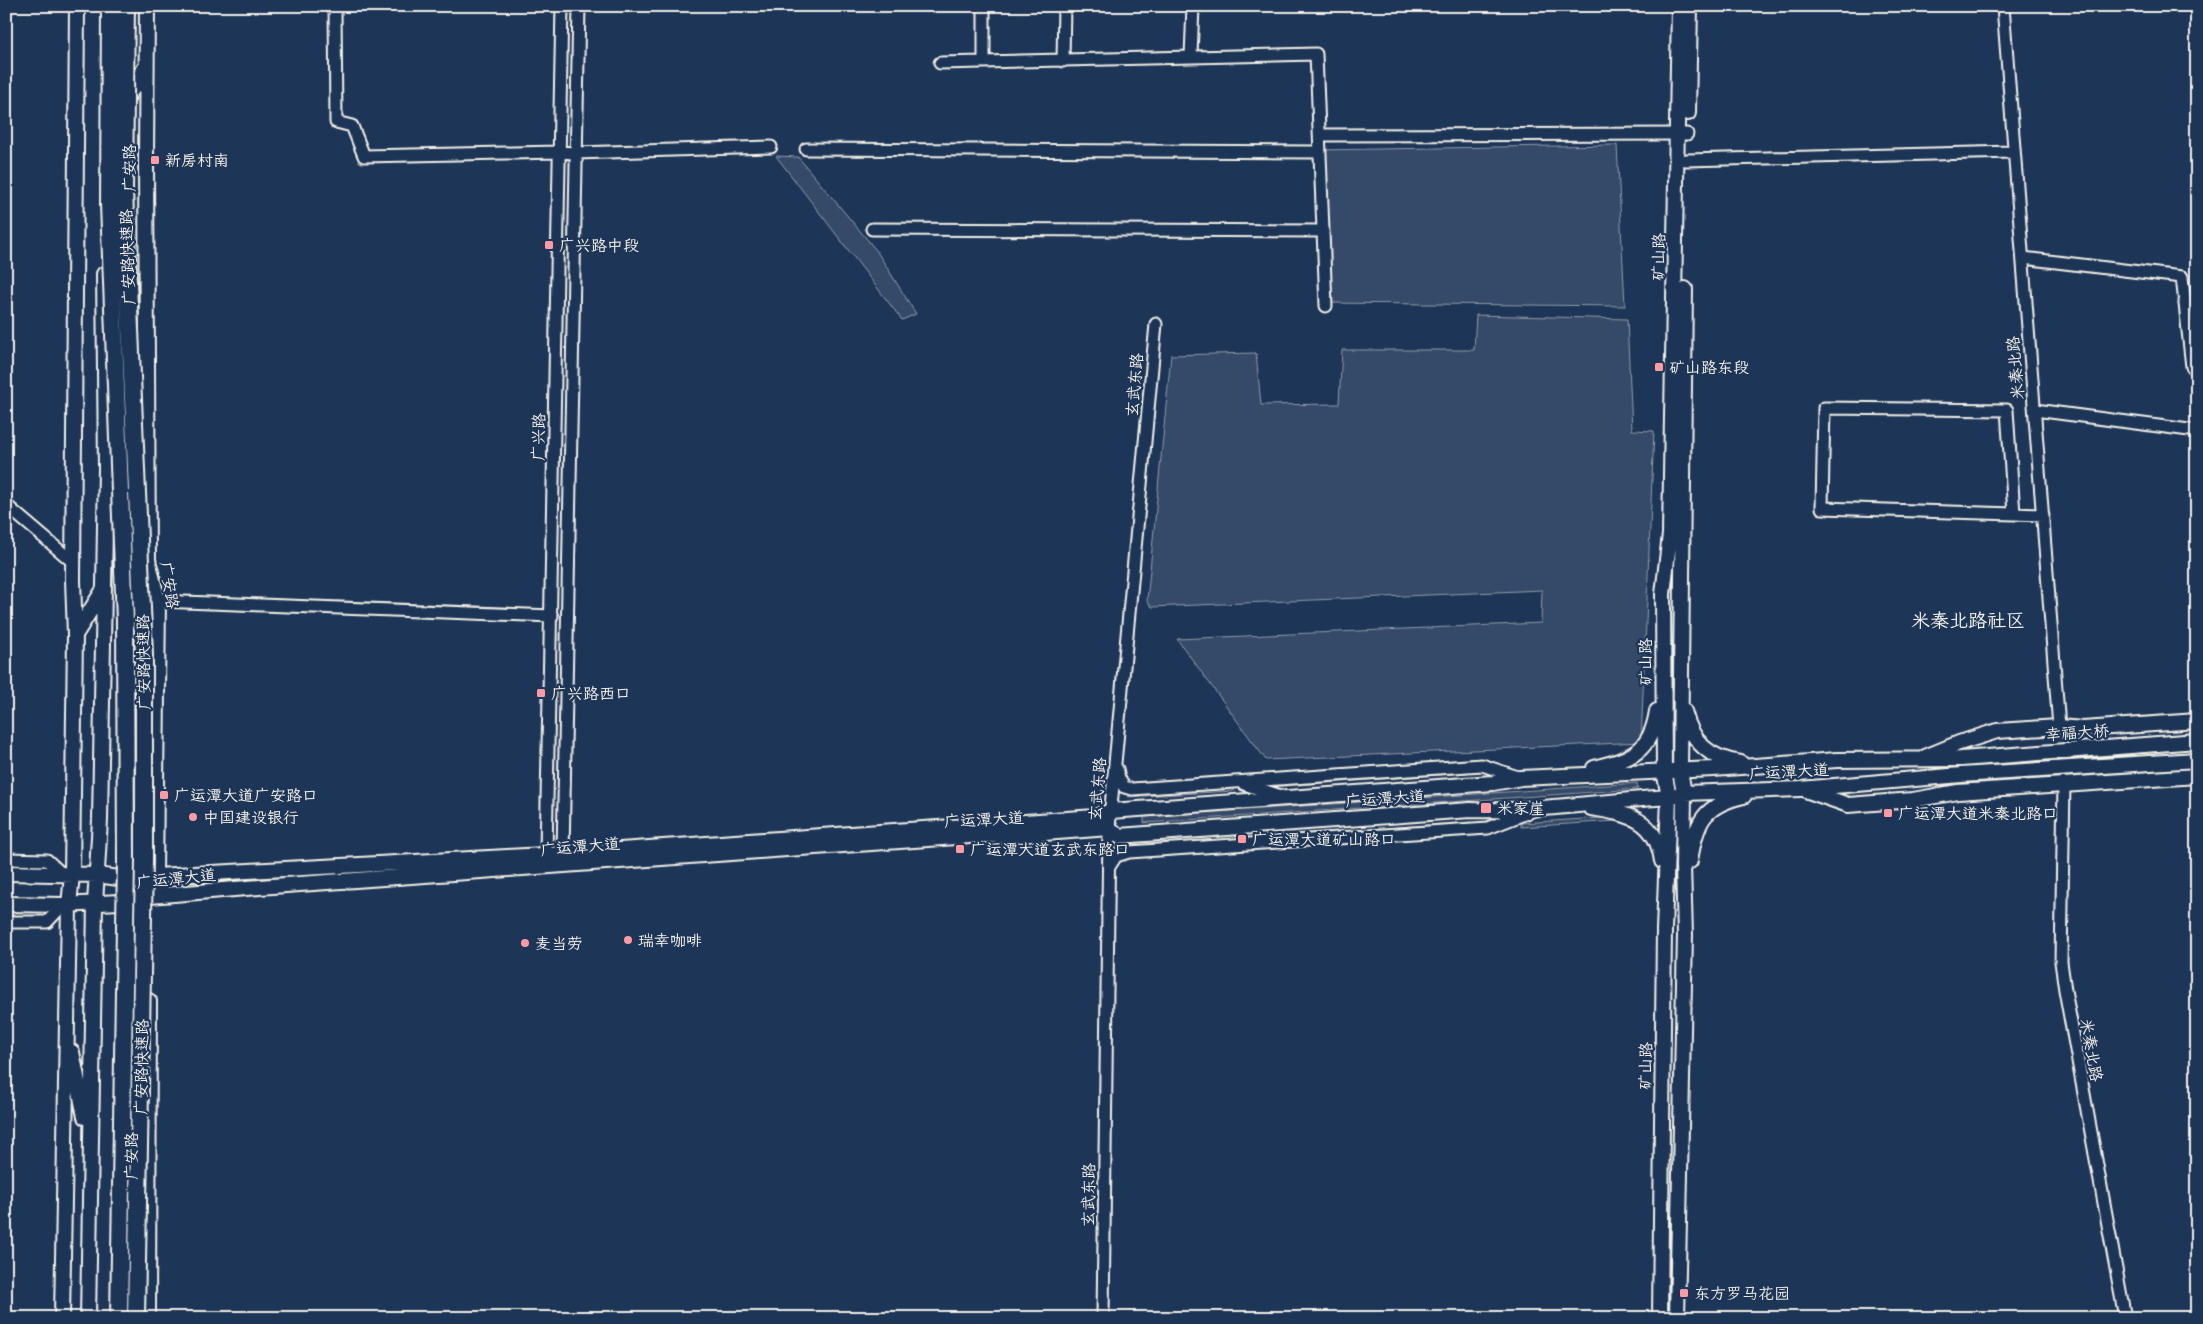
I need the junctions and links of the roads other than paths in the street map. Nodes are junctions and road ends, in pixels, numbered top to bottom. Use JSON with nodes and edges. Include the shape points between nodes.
{"nodes":[{"id":1,"x":77,"y":6,"type":"edge"},
{"id":2,"x":102,"y":6,"type":"edge"},
{"id":3,"x":110,"y":6,"type":"edge"},
{"id":4,"x":121,"y":6,"type":"edge"},
{"id":5,"x":126,"y":6,"type":"edge"},
{"id":6,"x":147,"y":6,"type":"edge"},
{"id":7,"x":335,"y":6,"type":"edge"},
{"id":8,"x":562,"y":6,"type":"edge"},
{"id":9,"x":579,"y":6,"type":"edge"},
{"id":10,"x":984,"y":6,"type":"edge"},
{"id":11,"x":1064,"y":6,"type":"edge"},
{"id":12,"x":1193,"y":6,"type":"edge"},
{"id":13,"x":1679,"y":6,"type":"edge"},
{"id":14,"x":1690,"y":6,"type":"edge"},
{"id":15,"x":2003,"y":6,"type":"edge"},
{"id":16,"x":1191,"y":56,"type":"junction"},
{"id":17,"x":1063,"y":61,"type":"junction"},
{"id":18,"x":984,"y":62,"type":"junction"},
{"id":19,"x":940,"y":63,"type":"dead end"},
{"id":20,"x":147,"y":65,"type":"junction"},
{"id":21,"x":121,"y":108,"type":"junction"},
{"id":22,"x":1683,"y":134,"type":"junction"},
{"id":23,"x":1320,"y":135,"type":"junction"},
{"id":24,"x":771,"y":147,"type":"dead end"},
{"id":25,"x":806,"y":149,"type":"dead end"},
{"id":26,"x":558,"y":152,"type":"junction"},
{"id":27,"x":1320,"y":152,"type":"junction"},
{"id":28,"x":2014,"y":152,"type":"junction"},
{"id":29,"x":576,"y":153,"type":"junction"},
{"id":30,"x":1686,"y":160,"type":"junction"},
{"id":31,"x":872,"y":228,"type":"dead end"},
{"id":32,"x":1323,"y":231,"type":"junction"},
{"id":33,"x":2023,"y":258,"type":"junction"},
{"id":34,"x":1326,"y":306,"type":"dead end"},
{"id":35,"x":1156,"y":324,"type":"dead end"},
{"id":36,"x":2197,"y":367,"type":"edge"},
{"id":37,"x":2035,"y":410,"type":"junction"},
{"id":38,"x":2197,"y":431,"type":"edge"},
{"id":39,"x":6,"y":505,"type":"edge"},
{"id":40,"x":2014,"y":514,"type":"junction"},
{"id":41,"x":2043,"y":515,"type":"junction"},
{"id":42,"x":73,"y":562,"type":"junction"},
{"id":43,"x":104,"y":588,"type":"junction"},
{"id":44,"x":158,"y":601,"type":"junction"},
{"id":45,"x":552,"y":616,"type":"junction"},
{"id":46,"x":76,"y":635,"type":"junction"},
{"id":47,"x":1662,"y":676,"type":"junction"},
{"id":48,"x":1680,"y":691,"type":"junction"},
{"id":49,"x":2197,"y":721,"type":"edge"},
{"id":50,"x":2059,"y":727,"type":"junction"},
{"id":51,"x":2197,"y":741,"type":"edge"},
{"id":52,"x":1116,"y":755,"type":"junction"},
{"id":53,"x":1961,"y":759,"type":"joint"},
{"id":54,"x":1916,"y":760,"type":"junction"},
{"id":55,"x":2197,"y":760,"type":"edge"},
{"id":56,"x":1756,"y":766,"type":"junction"},
{"id":57,"x":1664,"y":771,"type":"junction"},
{"id":58,"x":1680,"y":771,"type":"junction"},
{"id":59,"x":1569,"y":775,"type":"junction"},
{"id":60,"x":2197,"y":776,"type":"edge"},
{"id":61,"x":1521,"y":778,"type":"junction"},
{"id":62,"x":1237,"y":782,"type":"junction"},
{"id":63,"x":2064,"y":784,"type":"junction"},
{"id":64,"x":1800,"y":789,"type":"junction"},
{"id":65,"x":1771,"y":790,"type":"junction"},
{"id":66,"x":1684,"y":793,"type":"junction"},
{"id":67,"x":1285,"y":797,"type":"junction"},
{"id":68,"x":1668,"y":797,"type":"junction"},
{"id":69,"x":1575,"y":806,"type":"junction"},
{"id":70,"x":1538,"y":809,"type":"junction"},
{"id":71,"x":1111,"y":811,"type":"junction"},
{"id":72,"x":1109,"y":828,"type":"junction"},
{"id":73,"x":546,"y":854,"type":"junction"},
{"id":74,"x":6,"y":859,"type":"edge"},
{"id":75,"x":559,"y":860,"type":"junction"},
{"id":76,"x":540,"y":867,"type":"junction"},
{"id":77,"x":6,"y":873,"type":"edge"},
{"id":78,"x":1109,"y":873,"type":"junction"},
{"id":79,"x":67,"y":874,"type":"junction"},
{"id":80,"x":97,"y":875,"type":"junction"},
{"id":81,"x":155,"y":876,"type":"junction"},
{"id":82,"x":118,"y":878,"type":"junction"},
{"id":83,"x":1665,"y":890,"type":"junction"},
{"id":84,"x":150,"y":896,"type":"junction"},
{"id":85,"x":1685,"y":899,"type":"junction"},
{"id":86,"x":119,"y":902,"type":"junction"},
{"id":87,"x":6,"y":904,"type":"edge"},
{"id":88,"x":95,"y":904,"type":"junction"},
{"id":89,"x":66,"y":905,"type":"junction"},
{"id":90,"x":6,"y":922,"type":"edge"},
{"id":91,"x":67,"y":1024,"type":"junction"},
{"id":92,"x":91,"y":1145,"type":"junction"},
{"id":93,"x":62,"y":1318,"type":"edge"},
{"id":94,"x":88,"y":1318,"type":"edge"},
{"id":95,"x":119,"y":1318,"type":"edge"},
{"id":96,"x":136,"y":1318,"type":"edge"},
{"id":97,"x":148,"y":1318,"type":"edge"},
{"id":98,"x":1103,"y":1318,"type":"edge"},
{"id":99,"x":1660,"y":1318,"type":"edge"},
{"id":100,"x":1676,"y":1318,"type":"edge"},
{"id":101,"x":2125,"y":1318,"type":"edge"}],
"edges":[{"from":1,"to":42,"type":"main road"},
{"from":2,"to":43,"type":"main road"},
{"from":3,"to":95,"type":"highway","name":"广安路快速路","bridge":true,"via":[[109,204],[125,621],[126,860]]},
{"from":4,"to":21,"type":"main road"},
{"from":5,"to":96,"type":"highway","name":"广安路快速路","bridge":true,"via":[[124,190],[144,655]]},
{"from":6,"to":20,"type":"main road","name":"广安路"},
{"from":7,"to":26,"type":"street","via":[[336,122],[352,126],[364,156]]},
{"from":8,"to":26,"type":"street","name":"广兴路"},
{"from":9,"to":29,"type":"street","name":"广兴路"},
{"from":10,"to":18,"type":"street"},
{"from":11,"to":17,"type":"street"},
{"from":12,"to":16,"type":"street"},
{"from":13,"to":22,"type":"main road","name":"矿山路"},
{"from":14,"to":22,"type":"main road","name":"矿山路"},
{"from":15,"to":28,"type":"street","name":"米秦北路"},
{"from":16,"to":17,"type":"street"},
{"from":16,"to":23,"type":"street","via":[[1316,54]]},
{"from":17,"to":18,"type":"street"},
{"from":18,"to":19,"type":"street"},
{"from":20,"to":21,"type":"main road"},
{"from":20,"to":44,"type":"main road","name":"广安路","via":[[148,560]]},
{"from":21,"to":82,"type":"main road"},
{"from":22,"to":23,"type":"street"},
{"from":22,"to":30,"type":"main road","name":"矿山路"},
{"from":22,"to":47,"type":"main road","name":"矿山路"},
{"from":23,"to":27,"type":"street"},
{"from":24,"to":29,"type":"street"},
{"from":25,"to":27,"type":"street"},
{"from":26,"to":29,"type":"street"},
{"from":26,"to":45,"type":"street","name":"广兴路"},
{"from":27,"to":32,"type":"street"},
{"from":28,"to":30,"type":"street"},
{"from":28,"to":33,"type":"street","name":"米秦北路"},
{"from":29,"to":75,"type":"street","name":"广兴路"},
{"from":30,"to":48,"type":"main road","name":"矿山路"},
{"from":31,"to":32,"type":"street"},
{"from":32,"to":34,"type":"street"},
{"from":33,"to":36,"type":"street","via":[[2182,277],[2192,367]]},
{"from":33,"to":37,"type":"street","name":"米秦北路"},
{"from":35,"to":52,"type":"street","name":"玄武东路"},
{"from":37,"to":38,"type":"street"},
{"from":37,"to":41,"type":"street","name":"米秦北路"},
{"from":39,"to":42,"type":"street"},
{"from":40,"to":40,"type":"street","via":[[1822,508],[1824,408],[2007,410]]},
{"from":40,"to":41,"type":"street"},
{"from":41,"to":50,"type":"street","name":"米秦北路"},
{"from":42,"to":46,"type":"main road"},
{"from":43,"to":46,"type":"main road"},
{"from":43,"to":80,"type":"main road"},
{"from":44,"to":45,"type":"street"},
{"from":44,"to":81,"type":"main road","name":"广安路"},
{"from":45,"to":73,"type":"street","name":"广兴路"},
{"from":46,"to":79,"type":"main road"},
{"from":47,"to":57,"type":"main road","name":"矿山路"},
{"from":47,"to":59,"type":"main road","via":[[1655,728],[1646,745],[1620,760]]},
{"from":48,"to":56,"type":"main road","via":[[1690,731],[1699,744],[1721,758]]},
{"from":48,"to":58,"type":"main road","name":"矿山路"},
{"from":49,"to":50,"type":"main road","via":[[2083,729]]},
{"from":50,"to":54,"type":"main road","via":[[1996,731]]},
{"from":51,"to":53,"type":"main road","name":"幸福大桥"},
{"from":52,"to":62,"type":"street","via":[[1119,778],[1128,788]]},
{"from":52,"to":71,"type":"street","name":"玄武东路"},
{"from":53,"to":54,"type":"main road","name":"广运潭大道"},
{"from":54,"to":56,"type":"main road","name":"广运潭大道","via":[[1837,760]]},
{"from":55,"to":64,"type":"main road","name":"广运潭大道"},
{"from":56,"to":58,"type":"main road","name":"广运潭大道"},
{"from":57,"to":58,"type":"main road","name":"广运潭大道"},
{"from":57,"to":59,"type":"main road","name":"广运潭大道"},
{"from":57,"to":68,"type":"main road","name":"矿山路"},
{"from":58,"to":66,"type":"main road","name":"矿山路"},
{"from":59,"to":61,"type":"main road","name":"广运潭大道"},
{"from":60,"to":63,"type":"main road"},
{"from":61,"to":62,"type":"street","via":[[1482,765]]},
{"from":61,"to":67,"type":"main road","name":"广运潭大道","via":[[1493,783]]},
{"from":62,"to":67,"type":"street"},
{"from":63,"to":64,"type":"main road","via":[[1848,805]]},
{"from":63,"to":101,"type":"street","name":"米秦北路","via":[[2061,962],[2064,990]]},
{"from":64,"to":65,"type":"main road","name":"广运潭大道"},
{"from":65,"to":66,"type":"main road","name":"广运潭大道"},
{"from":65,"to":85,"type":"main road","via":[[1720,803],[1703,816],[1694,840]]},
{"from":66,"to":68,"type":"main road","name":"广运潭大道"},
{"from":66,"to":85,"type":"main road","name":"矿山路"},
{"from":67,"to":71,"type":"main road","name":"广运潭大道"},
{"from":68,"to":69,"type":"main road","name":"广运潭大道"},
{"from":68,"to":83,"type":"main road","name":"矿山路"},
{"from":69,"to":70,"type":"main road","name":"广运潭大道"},
{"from":69,"to":83,"type":"main road","via":[[1626,814],[1644,824],[1660,847]]},
{"from":70,"to":72,"type":"main road","name":"广运潭大道","via":[[1470,810],[1119,836]]},
{"from":70,"to":78,"type":"street","via":[[1488,828],[1130,852],[1116,856]]},
{"from":71,"to":72,"type":"street","name":"玄武东路"},
{"from":71,"to":75,"type":"main road","name":"广运潭大道","via":[[1095,817]]},
{"from":72,"to":75,"type":"main road","name":"广运潭大道"},
{"from":72,"to":78,"type":"street","name":"玄武东路"},
{"from":73,"to":75,"type":"main road","name":"广运潭大道"},
{"from":73,"to":76,"type":"street","name":"广兴路"},
{"from":73,"to":81,"type":"main road","name":"广运潭大道"},
{"from":74,"to":79,"type":"street","via":[[47,860]]},
{"from":75,"to":76,"type":"main road","name":"广运潭大道"},
{"from":76,"to":84,"type":"main road","name":"广运潭大道"},
{"from":77,"to":79,"type":"main road","name":"广运潭大道"},
{"from":78,"to":98,"type":"street","name":"玄武东路"},
{"from":79,"to":80,"type":"main road","name":"广运潭大道"},
{"from":79,"to":89,"type":"main road"},
{"from":80,"to":82,"type":"main road","name":"广运潭大道"},
{"from":80,"to":88,"type":"main road"},
{"from":81,"to":82,"type":"main road","name":"广运潭大道"},
{"from":81,"to":84,"type":"main road","name":"广安路"},
{"from":82,"to":86,"type":"main road"},
{"from":83,"to":99,"type":"main road","name":"矿山路"},
{"from":84,"to":86,"type":"main road","name":"广运潭大道"},
{"from":84,"to":97,"type":"main road","name":"广安路"},
{"from":85,"to":100,"type":"main road","name":"矿山路"},
{"from":86,"to":88,"type":"main road","name":"广运潭大道"},
{"from":86,"to":95,"type":"main road"},
{"from":87,"to":89,"type":"main road","name":"广运潭大道"},
{"from":88,"to":89,"type":"main road","name":"广运潭大道"},
{"from":88,"to":92,"type":"main road"},
{"from":89,"to":90,"type":"street","via":[[47,922]]},
{"from":89,"to":91,"type":"main road"},
{"from":91,"to":92,"type":"main road"},
{"from":91,"to":93,"type":"main road"},
{"from":92,"to":94,"type":"main road"}]}
